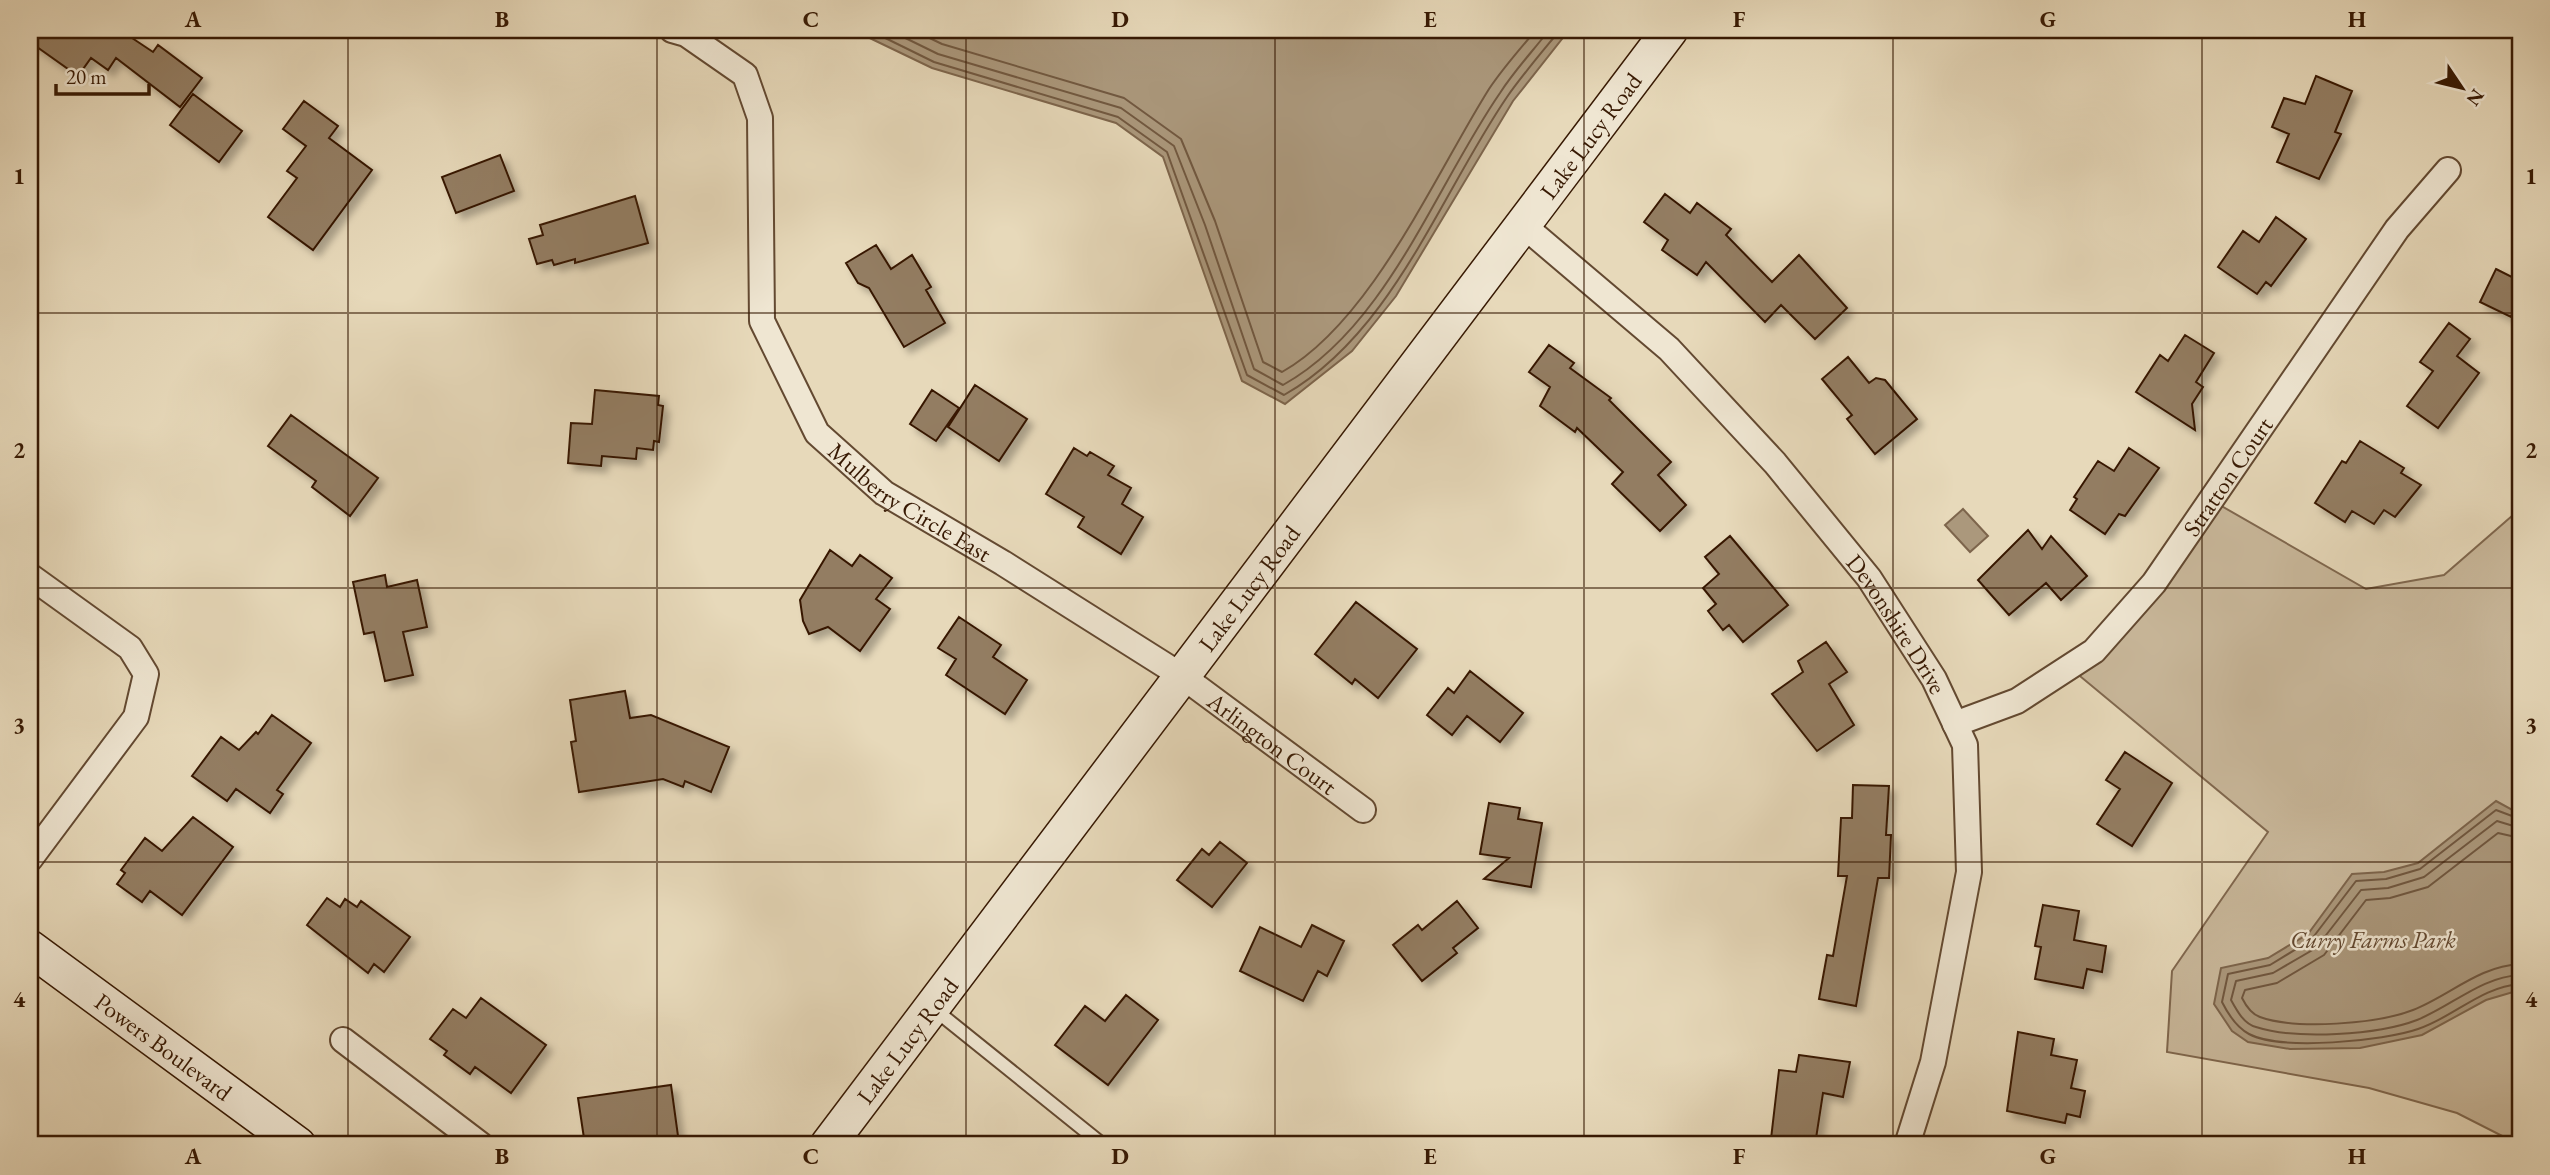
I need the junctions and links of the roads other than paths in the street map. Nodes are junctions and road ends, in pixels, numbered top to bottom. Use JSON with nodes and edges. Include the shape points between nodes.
{"nodes":[{"id":1,"x":672,"y":30,"type":"edge"},
{"id":2,"x":1670,"y":30,"type":"edge"},
{"id":3,"x":2448,"y":170,"type":"dead end"},
{"id":4,"x":1524,"y":226,"type":"junction"},
{"id":5,"x":30,"y":576,"type":"edge"},
{"id":6,"x":1182,"y":676,"type":"junction"},
{"id":7,"x":1955,"y":724,"type":"junction"},
{"id":8,"x":1363,"y":810,"type":"dead end"},
{"id":9,"x":30,"y":859,"type":"edge"},
{"id":10,"x":30,"y":948,"type":"edge"},
{"id":11,"x":930,"y":1007,"type":"junction"},
{"id":12,"x":344,"y":1040,"type":"dead end"},
{"id":13,"x":298,"y":1145,"type":"edge"},
{"id":14,"x":481,"y":1145,"type":"edge"},
{"id":15,"x":828,"y":1145,"type":"edge"},
{"id":16,"x":1103,"y":1145,"type":"edge"},
{"id":17,"x":1907,"y":1145,"type":"edge"}],
"edges":[{"from":1,"to":6,"type":"street","name":"Mulberry Circle East","via":[[686,34],[745,75],[760,118],[762,321],[817,433],[884,494]]},
{"from":2,"to":4,"type":"street","name":"Lake Lucy Road"},
{"from":3,"to":7,"type":"street","name":"Stratton Court","via":[[2397,229],[2135,605],[2094,650],[2017,701]]},
{"from":4,"to":6,"type":"street","name":"Lake Lucy Road"},
{"from":4,"to":7,"type":"street","name":"Devonshire Drive","via":[[1669,349],[1774,463],[1869,578],[1934,679]]},
{"from":5,"to":9,"type":"street","via":[[130,648],[146,674],[136,717]]},
{"from":6,"to":8,"type":"street","name":"Arlington Court"},
{"from":6,"to":11,"type":"street","name":"Lake Lucy Road"},
{"from":7,"to":17,"type":"street","name":"Devonshire Drive","via":[[1965,745],[1969,872],[1933,1062]]},
{"from":10,"to":13,"type":"street","name":"Powers Boulevard"},
{"from":11,"to":15,"type":"street","name":"Lake Lucy Road"},
{"from":11,"to":16,"type":"lane"},
{"from":12,"to":14,"type":"street"}]}
